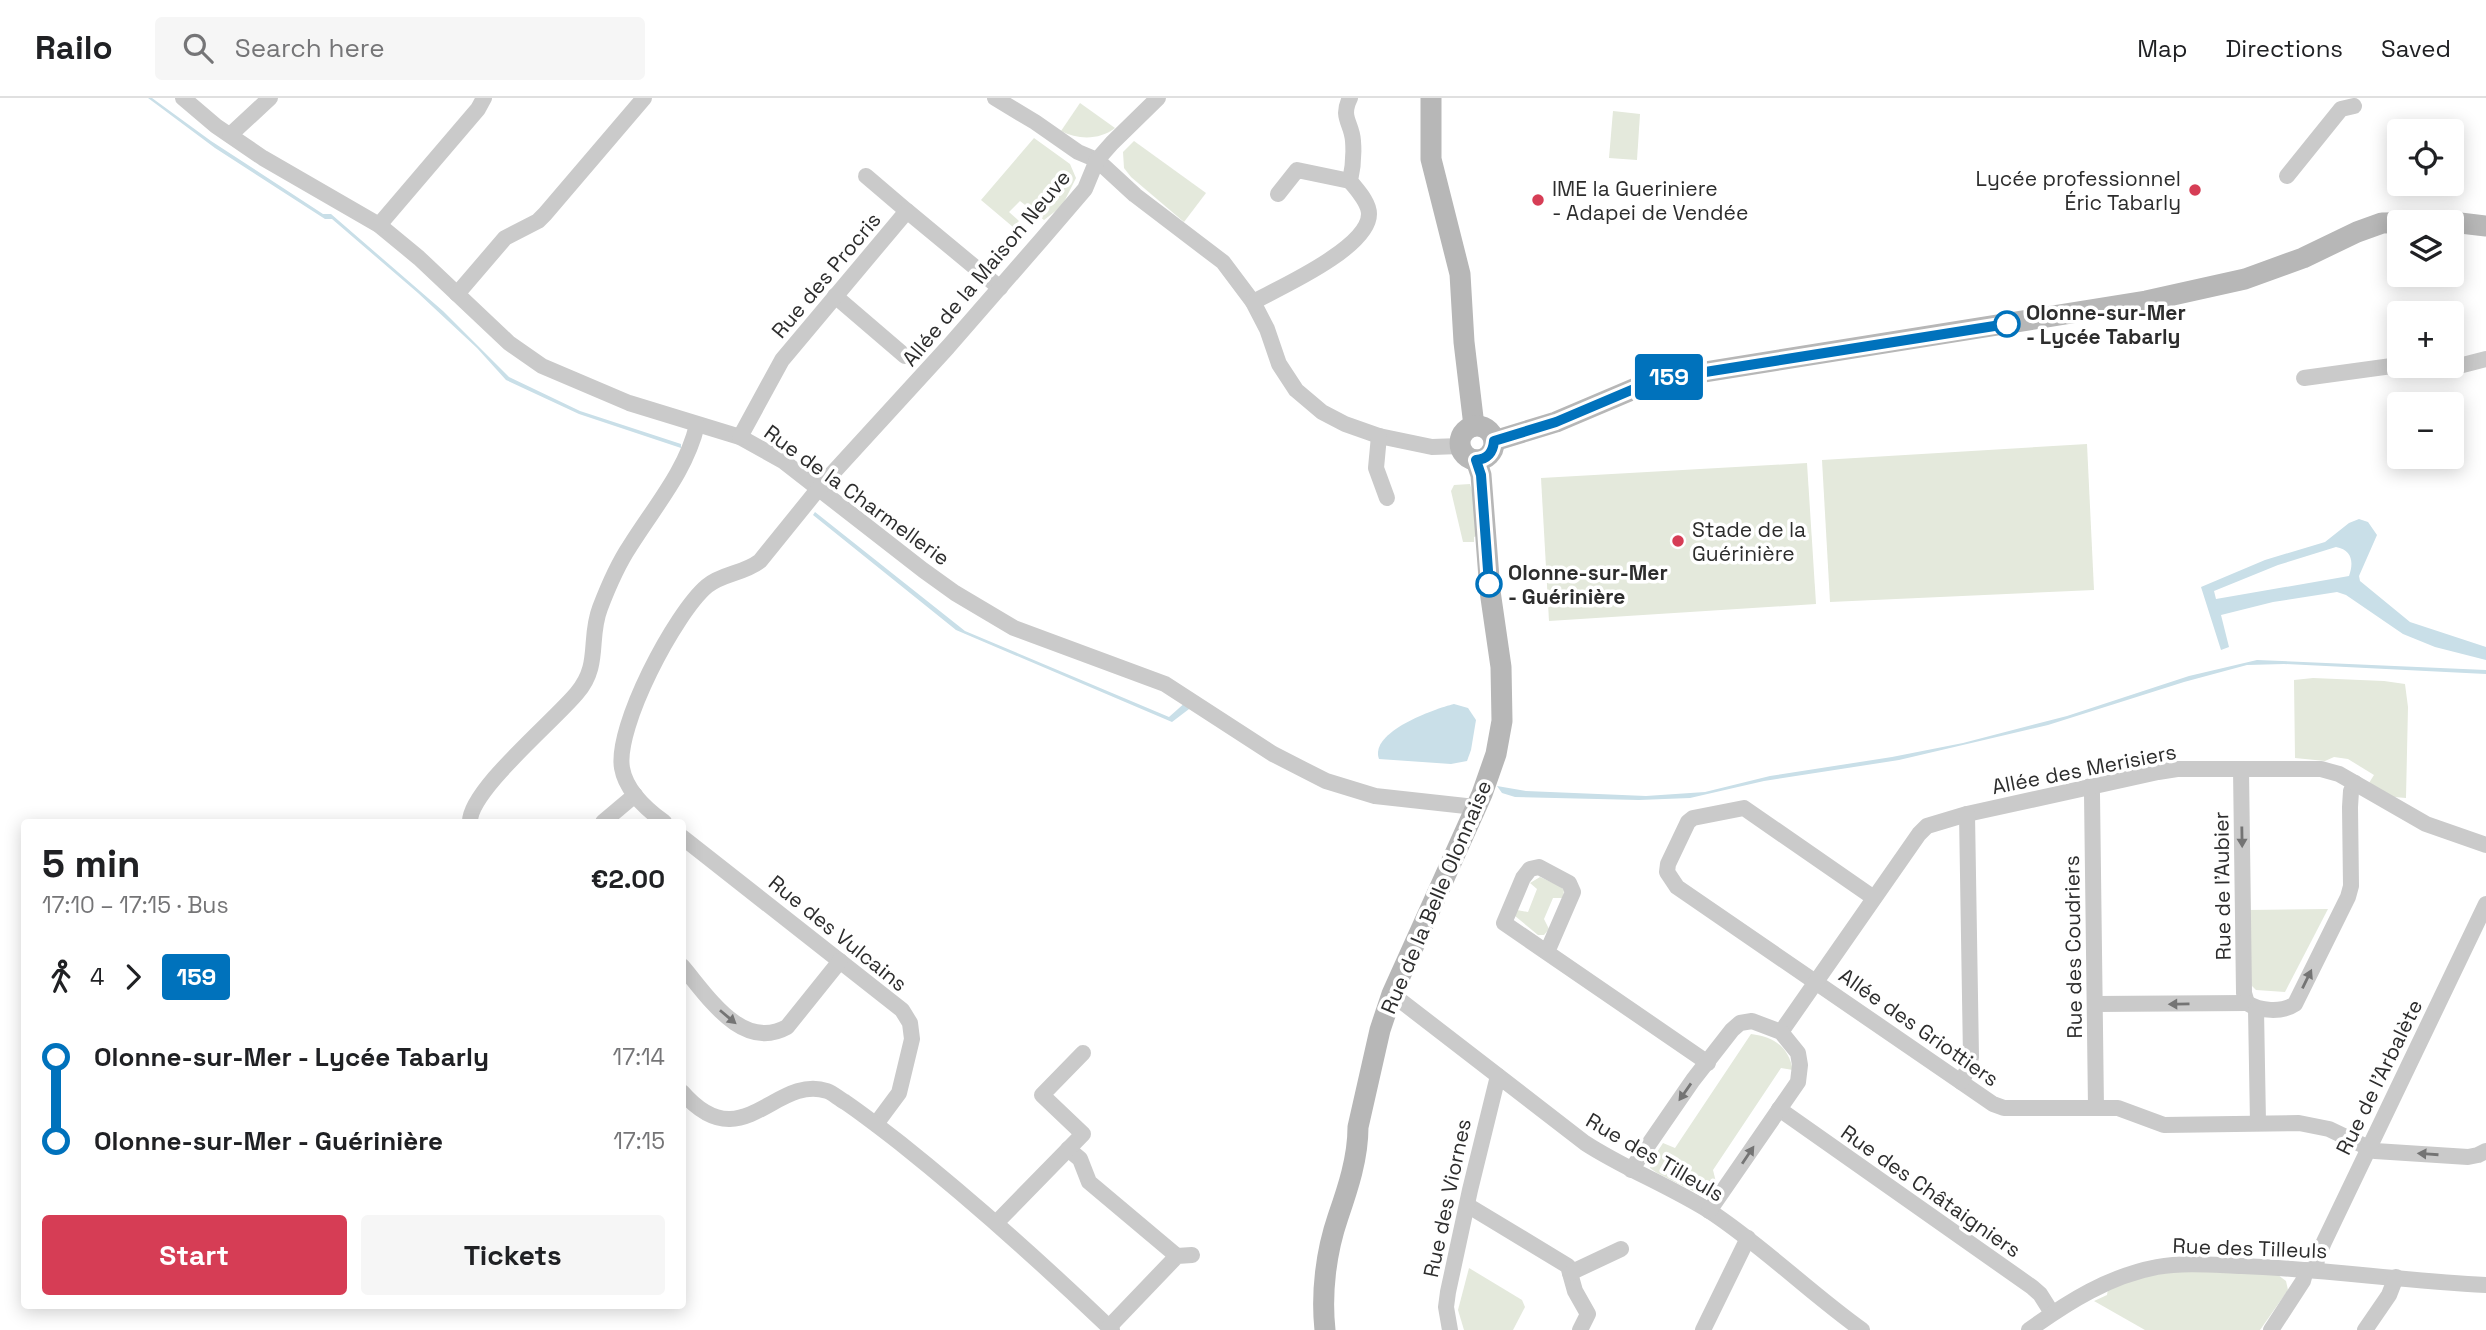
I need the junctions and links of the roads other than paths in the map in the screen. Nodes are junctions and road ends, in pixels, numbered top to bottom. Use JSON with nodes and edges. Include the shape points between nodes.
{"nodes":[{"id":1,"x":183,"y":98,"type":"edge"},
{"id":2,"x":270,"y":98,"type":"edge"},
{"id":3,"x":484,"y":98,"type":"edge"},
{"id":4,"x":644,"y":98,"type":"edge"},
{"id":5,"x":995,"y":98,"type":"edge"},
{"id":6,"x":1158,"y":98,"type":"edge"},
{"id":7,"x":1350,"y":98,"type":"edge"},
{"id":8,"x":1431,"y":98,"type":"edge"},
{"id":9,"x":2354,"y":106,"type":"dead end"},
{"id":10,"x":230,"y":135,"type":"junction"},
{"id":11,"x":1097,"y":160,"type":"junction"},
{"id":12,"x":866,"y":176,"type":"dead end"},
{"id":13,"x":2287,"y":176,"type":"dead end"},
{"id":14,"x":1350,"y":181,"type":"junction"},
{"id":15,"x":1278,"y":194,"type":"dead end"},
{"id":16,"x":907,"y":211,"type":"junction"},
{"id":17,"x":2387,"y":223,"type":"edge"},
{"id":18,"x":2464,"y":223,"type":"edge"},
{"id":19,"x":379,"y":225,"type":"junction"},
{"id":20,"x":2486,"y":226,"type":"edge"},
{"id":21,"x":1000,"y":288,"type":"junction"},
{"id":22,"x":457,"y":294,"type":"junction"},
{"id":23,"x":835,"y":296,"type":"junction"},
{"id":24,"x":1253,"y":302,"type":"junction"},
{"id":25,"x":905,"y":356,"type":"dead end"},
{"id":26,"x":2486,"y":359,"type":"edge"},
{"id":27,"x":2464,"y":365,"type":"edge"},
{"id":28,"x":2387,"y":367,"type":"edge"},
{"id":29,"x":2304,"y":378,"type":"dead end"},
{"id":30,"x":697,"y":425,"type":"junction"},
{"id":31,"x":1474,"y":426,"type":"junction"},
{"id":32,"x":1379,"y":436,"type":"junction"},
{"id":33,"x":740,"y":437,"type":"junction"},
{"id":34,"x":1494,"y":441,"type":"junction"},
{"id":35,"x":1468,"y":453,"type":"junction"},
{"id":36,"x":819,"y":488,"type":"junction"},
{"id":37,"x":1388,"y":498,"type":"dead end"},
{"id":38,"x":2241,"y":769,"type":"junction"},
{"id":39,"x":2355,"y":783,"type":"junction"},
{"id":40,"x":2090,"y":786,"type":"junction"},
{"id":41,"x":635,"y":795,"type":"junction"},
{"id":42,"x":1475,"y":807,"type":"junction"},
{"id":43,"x":1967,"y":814,"type":"junction"},
{"id":44,"x":470,"y":819,"type":"edge"},
{"id":45,"x":607,"y":819,"type":"edge"},
{"id":46,"x":661,"y":819,"type":"edge"},
{"id":47,"x":686,"y":840,"type":"edge"},
{"id":48,"x":2486,"y":845,"type":"edge"},
{"id":49,"x":1874,"y":898,"type":"junction"},
{"id":50,"x":2486,"y":904,"type":"edge"},
{"id":51,"x":1547,"y":951,"type":"junction"},
{"id":52,"x":840,"y":961,"type":"junction"},
{"id":53,"x":686,"y":971,"type":"edge"},
{"id":54,"x":1817,"y":981,"type":"junction"},
{"id":55,"x":1392,"y":995,"type":"junction"},
{"id":56,"x":2095,"y":1004,"type":"junction"},
{"id":57,"x":2251,"y":1006,"type":"junction"},
{"id":58,"x":1781,"y":1032,"type":"junction"},
{"id":59,"x":1083,"y":1053,"type":"dead end"},
{"id":60,"x":1708,"y":1063,"type":"junction"},
{"id":61,"x":1498,"y":1076,"type":"junction"},
{"id":62,"x":1961,"y":1082,"type":"junction"},
{"id":63,"x":686,"y":1095,"type":"edge"},
{"id":64,"x":2096,"y":1108,"type":"junction"},
{"id":65,"x":1779,"y":1110,"type":"junction"},
{"id":66,"x":2258,"y":1123,"type":"junction"},
{"id":67,"x":876,"y":1124,"type":"junction"},
{"id":68,"x":2368,"y":1148,"type":"junction"},
{"id":69,"x":1069,"y":1149,"type":"junction"},
{"id":70,"x":2486,"y":1151,"type":"edge"},
{"id":71,"x":1632,"y":1170,"type":"junction"},
{"id":72,"x":1467,"y":1205,"type":"junction"},
{"id":73,"x":1709,"y":1211,"type":"junction"},
{"id":74,"x":996,"y":1223,"type":"junction"},
{"id":75,"x":1748,"y":1238,"type":"junction"},
{"id":76,"x":1621,"y":1249,"type":"dead end"},
{"id":77,"x":2311,"y":1270,"type":"junction"},
{"id":78,"x":1570,"y":1273,"type":"junction"},
{"id":79,"x":2396,"y":1277,"type":"junction"},
{"id":80,"x":2486,"y":1285,"type":"edge"},
{"id":81,"x":2052,"y":1313,"type":"junction"},
{"id":82,"x":1111,"y":1329,"type":"edge"},
{"id":83,"x":1325,"y":1330,"type":"edge"},
{"id":84,"x":1450,"y":1330,"type":"edge"},
{"id":85,"x":1580,"y":1330,"type":"edge"},
{"id":86,"x":1703,"y":1330,"type":"edge"},
{"id":87,"x":1862,"y":1330,"type":"edge"},
{"id":88,"x":2029,"y":1330,"type":"edge"},
{"id":89,"x":2271,"y":1330,"type":"edge"},
{"id":90,"x":2365,"y":1330,"type":"edge"}],
"edges":[{"from":1,"to":10,"type":"street","name":"Rue de la Charmellerie"},
{"from":2,"to":10,"type":"street"},
{"from":3,"to":19,"type":"street"},
{"from":4,"to":22,"type":"street","via":[[545,214],[505,238]]},
{"from":5,"to":11,"type":"street","name":"Allée de la Maison Neuve"},
{"from":6,"to":11,"type":"street"},
{"from":7,"to":14,"type":"street","via":[[1345,110],[1353,139]]},
{"from":8,"to":31,"type":"street","via":[[1431,159],[1460,274]]},
{"from":9,"to":13,"type":"street","via":[[2341,109]]},
{"from":10,"to":19,"type":"street","name":"Rue de la Charmellerie"},
{"from":11,"to":21,"type":"street","name":"Allée de la Maison Neuve","via":[[1085,188]]},
{"from":11,"to":24,"type":"street","via":[[1223,262]]},
{"from":12,"to":16,"type":"street"},
{"from":14,"to":15,"type":"street","via":[[1297,170]]},
{"from":14,"to":24,"type":"street","via":[[1365,201],[1369,215],[1365,227],[1334,259]]},
{"from":16,"to":21,"type":"street","name":"Rue des Procris"},
{"from":16,"to":23,"type":"street","name":"Rue des Procris"},
{"from":17,"to":34,"type":"street","via":[[2245,279],[2146,301],[1655,380],[1556,422]]},
{"from":18,"to":20,"type":"street"},
{"from":19,"to":22,"type":"street","name":"Rue de la Charmellerie"},
{"from":21,"to":36,"type":"street","name":"Allée de la Maison Neuve"},
{"from":22,"to":30,"type":"street","name":"Rue de la Charmellerie","via":[[509,343],[542,366],[629,403]]},
{"from":23,"to":25,"type":"street"},
{"from":23,"to":33,"type":"street","name":"Rue des Procris","via":[[782,360]]},
{"from":24,"to":32,"type":"street","via":[[1279,364],[1296,390],[1322,412]]},
{"from":26,"to":27,"type":"street"},
{"from":28,"to":29,"type":"street"},
{"from":30,"to":33,"type":"street","name":"Rue de la Charmellerie"},
{"from":30,"to":44,"type":"street","via":[[684,462],[628,548],[600,609],[586,682],[486,787]]},
{"from":31,"to":34,"type":"street","via":[[1489,430]]},
{"from":31,"to":35,"type":"street","via":[[1461,435]]},
{"from":32,"to":35,"type":"street"},
{"from":32,"to":37,"type":"street","via":[[1376,468]]},
{"from":33,"to":36,"type":"street","name":"Rue de la Charmellerie"},
{"from":34,"to":35,"type":"street","via":[[1491,452],[1482,459]]},
{"from":35,"to":42,"type":"street","name":"Rue de la Belle Olonnaise","via":[[1481,475],[1503,699],[1496,754]]},
{"from":36,"to":41,"type":"street","via":[[760,561],[749,570],[720,577],[702,591],[657,656],[623,737],[622,770]]},
{"from":36,"to":42,"type":"street","name":"Rue de la Charmellerie","via":[[923,570],[988,613],[1014,628],[1165,684],[1273,754],[1326,781],[1375,796]]},
{"from":38,"to":39,"type":"street","name":"Allée des Merisiers","via":[[2321,769]]},
{"from":38,"to":40,"type":"street","name":"Allée des Merisiers","via":[[2177,769]]},
{"from":38,"to":57,"type":"street","name":"Rue de l'Aubier","one_way":true,"via":[[2244,993]]},
{"from":39,"to":48,"type":"street","name":"Allée des Merisiers","via":[[2426,824]]},
{"from":57,"to":39,"type":"street","one_way":true,"via":[[2288,1009],[2295,1004],[2348,897],[2350,797]]},
{"from":40,"to":43,"type":"street","name":"Allée des Merisiers"},
{"from":40,"to":56,"type":"street","name":"Rue des Coudriers"},
{"from":41,"to":45,"type":"street"},
{"from":41,"to":46,"type":"street"},
{"from":42,"to":55,"type":"street","name":"Rue de la Belle Olonnaise"},
{"from":43,"to":49,"type":"street","name":"Allée des Merisiers","via":[[1927,826]]},
{"from":43,"to":62,"type":"street","via":[[1971,1057]]},
{"from":47,"to":52,"type":"street","name":"Rue des Vulcains"},
{"from":49,"to":54,"type":"street","name":"Allée des Merisiers"},
{"from":49,"to":54,"type":"street","name":"Allée des Griottiers","via":[[1744,808],[1688,821],[1668,864],[1670,879]]},
{"from":50,"to":68,"type":"street","name":"Rue de l’Arbalète"},
{"from":51,"to":51,"type":"street","via":[[1504,923],[1523,878],[1539,867],[1569,883],[1573,892]]},
{"from":51,"to":60,"type":"street"},
{"from":53,"to":52,"type":"street","one_way":true,"via":[[726,1018],[765,1034],[787,1027]]},
{"from":52,"to":67,"type":"street","name":"Rue des Vulcains","via":[[902,1010],[910,1023],[912,1039],[899,1093]]},
{"from":54,"to":58,"type":"street","name":"Allée des Merisiers"},
{"from":54,"to":62,"type":"street","name":"Allée des Griottiers"},
{"from":55,"to":61,"type":"street","name":"Rue des Tilleuls"},
{"from":55,"to":83,"type":"street","name":"Rue de la Belle Olonnaise","via":[[1369,1074],[1346,1197],[1337,1218],[1326,1273]]},
{"from":57,"to":56,"type":"street","one_way":true},
{"from":56,"to":64,"type":"street","name":"Rue des Coudriers"},
{"from":57,"to":66,"type":"street","name":"Rue de l'Aubier"},
{"from":58,"to":60,"type":"street","via":[[1752,1021],[1740,1023]]},
{"from":58,"to":65,"type":"street","via":[[1798,1053],[1800,1066],[1798,1082]]},
{"from":59,"to":69,"type":"street","via":[[1042,1096],[1083,1134]]},
{"from":60,"to":71,"type":"street","one_way":true},
{"from":61,"to":71,"type":"street","name":"Rue des Tilleuls","via":[[1584,1143]]},
{"from":61,"to":72,"type":"street","name":"Rue des Viornes"},
{"from":62,"to":64,"type":"street","name":"Allée des Griottiers","via":[[2004,1108]]},
{"from":63,"to":67,"type":"street","via":[[705,1111],[731,1120],[804,1089],[828,1091]]},
{"from":64,"to":66,"type":"street","name":"Allée des Griottiers","via":[[2118,1108],[2164,1125]]},
{"from":73,"to":65,"type":"street","one_way":true},
{"from":65,"to":81,"type":"street","name":"Rue des Châtaigniers","via":[[2032,1287]]},
{"from":66,"to":68,"type":"street","name":"Allée des Griottiers","via":[[2316,1125]]},
{"from":67,"to":74,"type":"street"},
{"from":70,"to":68,"type":"street","name":"Allée des Griottiers","one_way":true,"via":[[2468,1157]]},
{"from":68,"to":77,"type":"street","name":"Rue de l’Arbalète"},
{"from":69,"to":74,"type":"street"},
{"from":69,"to":82,"type":"street","via":[[1080,1159],[1089,1181],[1185,1256]]},
{"from":71,"to":73,"type":"street","name":"Rue des Tilleuls"},
{"from":72,"to":78,"type":"street","via":[[1568,1266]]},
{"from":72,"to":84,"type":"street","name":"Rue des Viornes","via":[[1446,1307]]},
{"from":73,"to":75,"type":"street","name":"Rue des Tilleuls"},
{"from":74,"to":82,"type":"street"},
{"from":75,"to":86,"type":"street"},
{"from":75,"to":87,"type":"street","name":"Rue des Tilleuls"},
{"from":76,"to":78,"type":"street"},
{"from":77,"to":79,"type":"street","name":"Rue des Tilleuls"},
{"from":77,"to":81,"type":"street","name":"Rue des Tilleuls","via":[[2155,1268],[2095,1288]]},
{"from":77,"to":89,"type":"street","name":"Rue de l’Arbalète"},
{"from":78,"to":85,"type":"street","via":[[1588,1314]]},
{"from":79,"to":80,"type":"street","name":"Rue des Tilleuls"},
{"from":79,"to":90,"type":"street"},
{"from":81,"to":88,"type":"street","name":"Rue des Tilleuls"}]}
